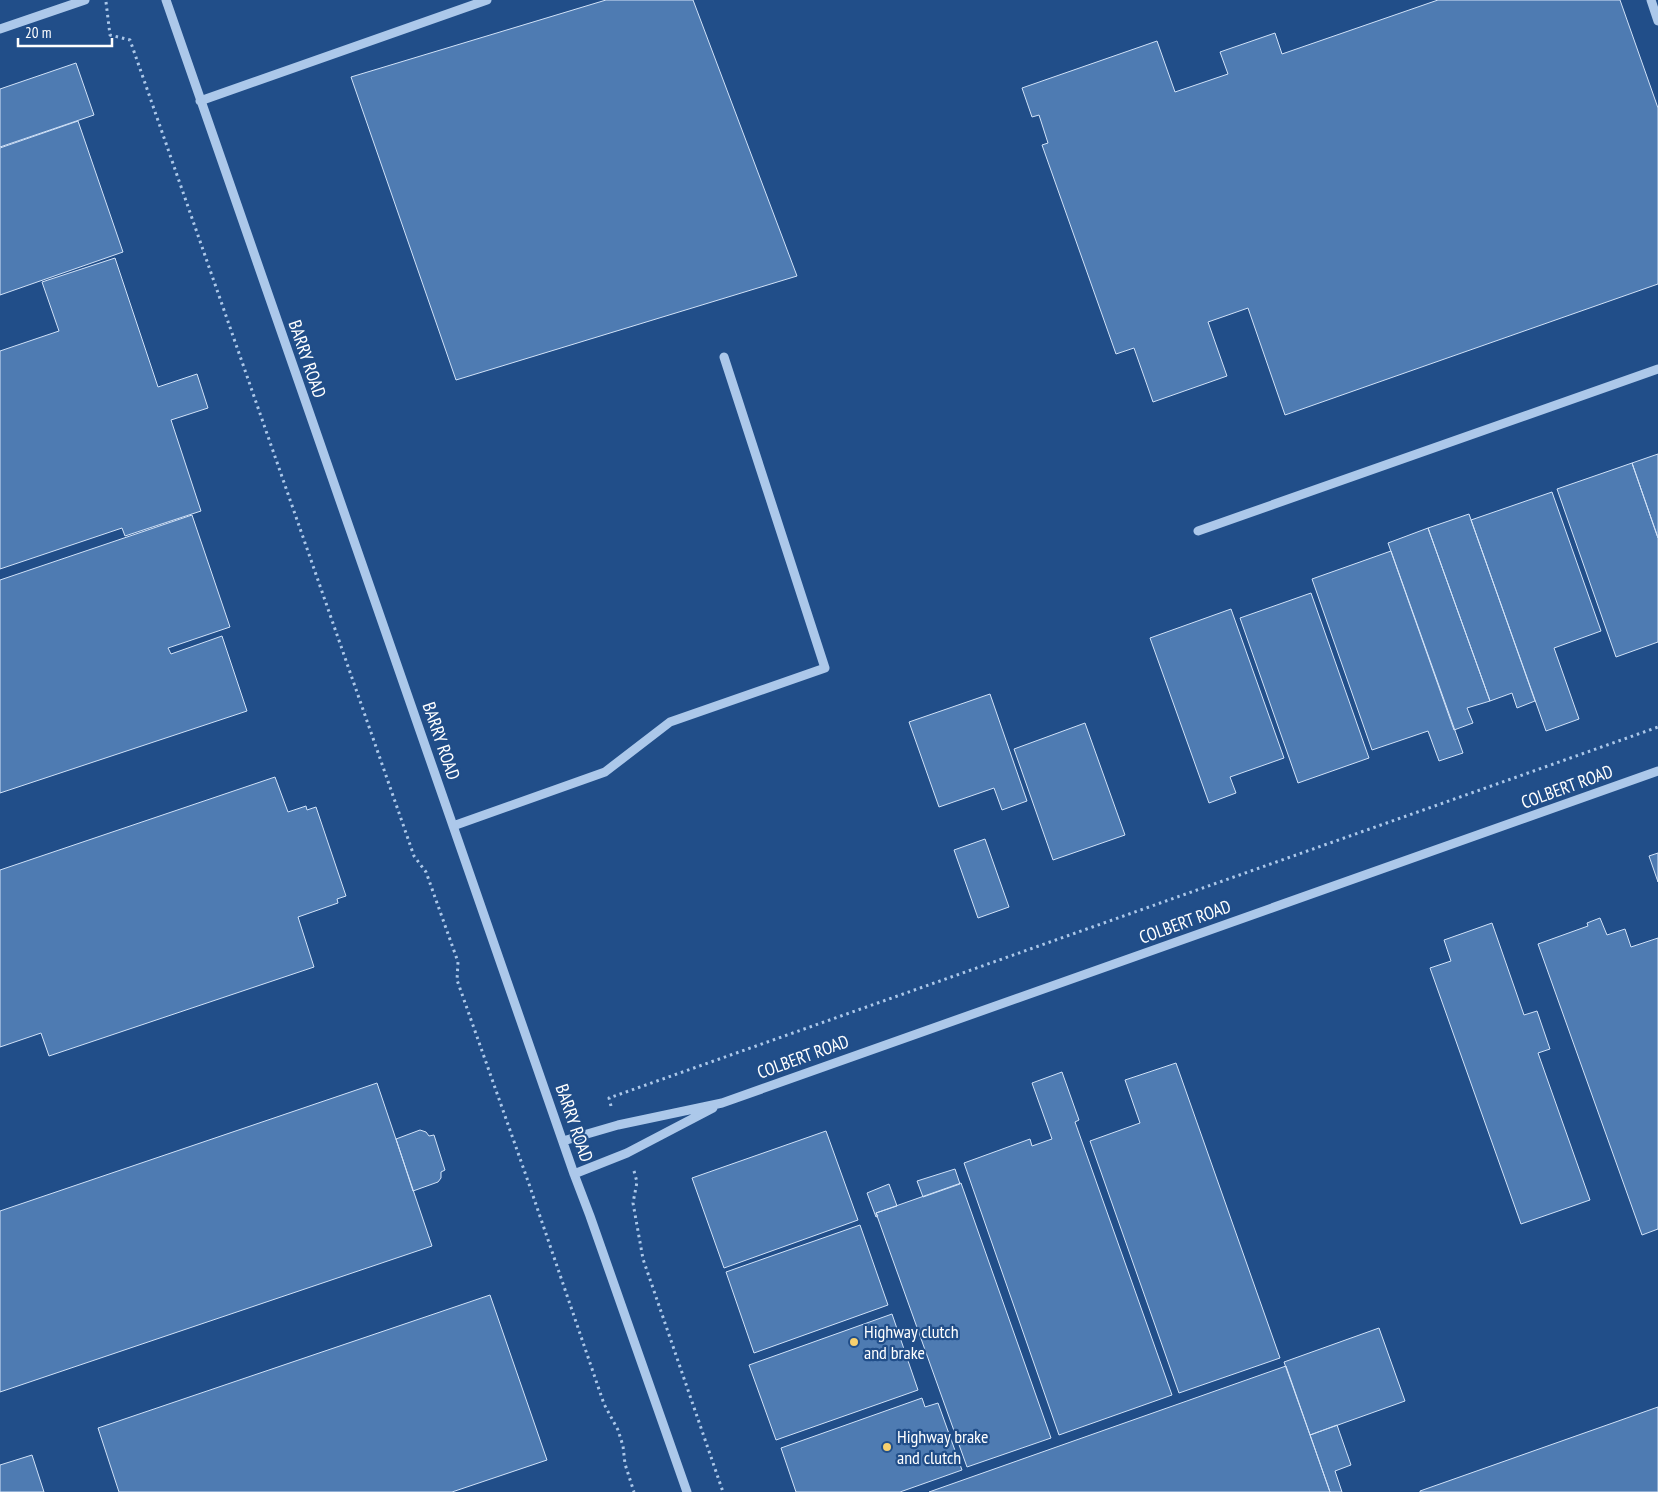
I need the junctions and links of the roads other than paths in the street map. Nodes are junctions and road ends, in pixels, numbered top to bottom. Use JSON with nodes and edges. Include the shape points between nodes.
{"nodes":[{"id":1,"x":86,"y":0,"type":"edge"},
{"id":2,"x":166,"y":0,"type":"edge"},
{"id":3,"x":487,"y":0,"type":"edge"},
{"id":4,"x":1651,"y":0,"type":"edge"},
{"id":5,"x":1658,"y":21,"type":"edge"},
{"id":6,"x":0,"y":29,"type":"edge"},
{"id":7,"x":200,"y":101,"type":"junction"},
{"id":8,"x":724,"y":357,"type":"dead end"},
{"id":9,"x":1658,"y":369,"type":"edge"},
{"id":10,"x":1198,"y":531,"type":"dead end"},
{"id":11,"x":1658,"y":771,"type":"edge"},
{"id":12,"x":453,"y":826,"type":"junction"},
{"id":13,"x":722,"y":1103,"type":"junction"},
{"id":14,"x":563,"y":1141,"type":"junction"},
{"id":15,"x":574,"y":1174,"type":"junction"},
{"id":16,"x":687,"y":1492,"type":"edge"}],
"edges":[{"from":1,"to":6,"type":"street"},
{"from":2,"to":7,"type":"street","name":"BARRY ROAD"},
{"from":3,"to":7,"type":"street"},
{"from":4,"to":5,"type":"street"},
{"from":7,"to":12,"type":"street","name":"BARRY ROAD"},
{"from":8,"to":12,"type":"street","via":[[825,668],[670,722],[605,772]]},
{"from":9,"to":10,"type":"street"},
{"from":11,"to":13,"type":"street","name":"COLBERT ROAD"},
{"from":12,"to":14,"type":"street","name":"BARRY ROAD"},
{"from":13,"to":14,"type":"street","name":"COLBERT ROAD","via":[[618,1125]]},
{"from":13,"to":15,"type":"street","name":"COLBERT ROAD","via":[[627,1153]]},
{"from":14,"to":15,"type":"street","name":"BARRY ROAD"},
{"from":15,"to":16,"type":"street","name":"BARRY ROAD"}]}
